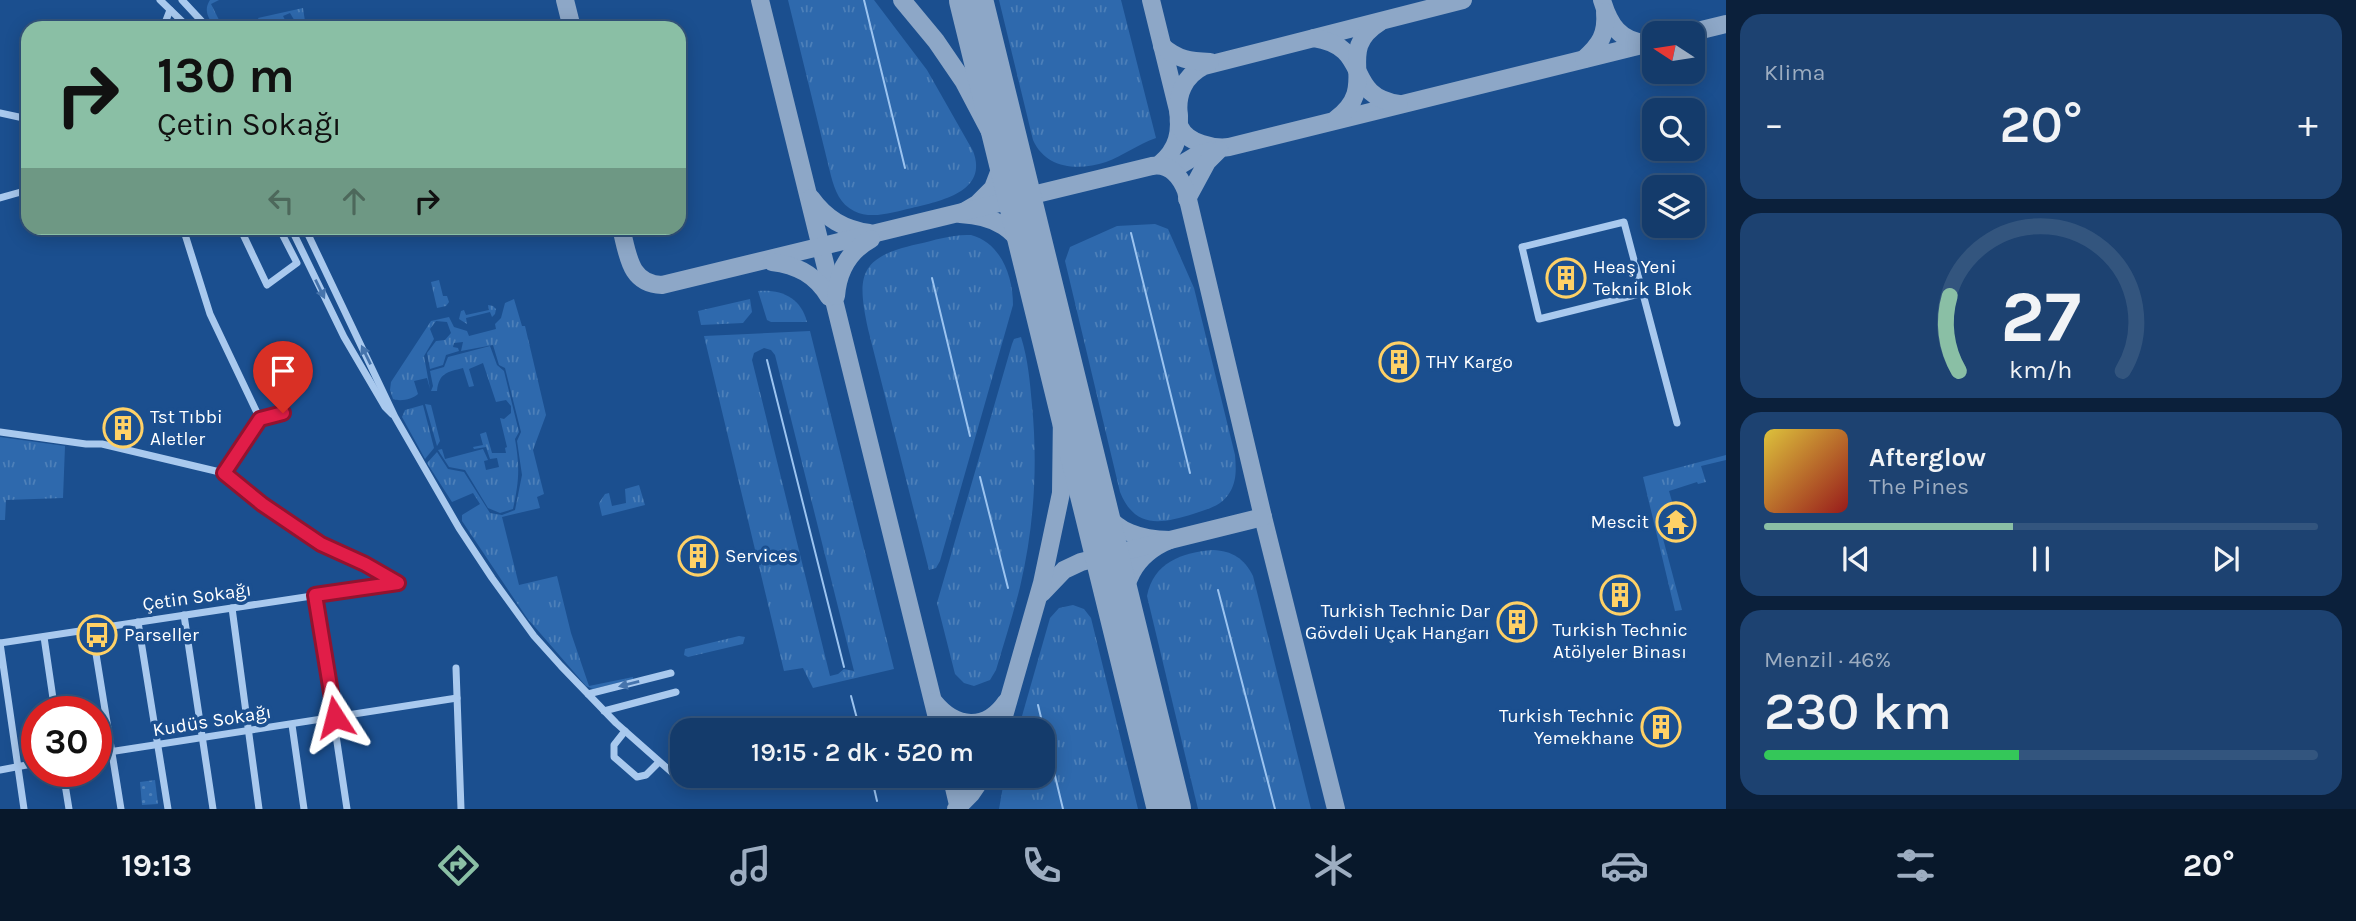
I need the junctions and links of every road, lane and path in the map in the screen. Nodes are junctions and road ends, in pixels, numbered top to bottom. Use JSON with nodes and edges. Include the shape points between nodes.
{"nodes":[{"id":1,"x":160,"y":0,"type":"edge"},
{"id":2,"x":182,"y":0,"type":"edge"},
{"id":3,"x":189,"y":7,"type":"junction"},
{"id":4,"x":170,"y":10,"type":"junction"},
{"id":5,"x":178,"y":18,"type":"junction"},
{"id":6,"x":166,"y":21,"type":"edge"},
{"id":7,"x":181,"y":21,"type":"edge"},
{"id":8,"x":202,"y":21,"type":"edge"},
{"id":9,"x":0,"y":113,"type":"edge"},
{"id":10,"x":21,"y":118,"type":"edge"},
{"id":11,"x":21,"y":192,"type":"edge"},
{"id":12,"x":0,"y":198,"type":"edge"},
{"id":13,"x":185,"y":235,"type":"edge"},
{"id":14,"x":243,"y":235,"type":"edge"},
{"id":15,"x":283,"y":235,"type":"edge"},
{"id":16,"x":294,"y":235,"type":"edge"},
{"id":17,"x":308,"y":235,"type":"edge"},
{"id":18,"x":1643,"y":293,"type":"junction"},
{"id":19,"x":283,"y":413,"type":"dead end"},
{"id":20,"x":395,"y":417,"type":"junction"},
{"id":21,"x":260,"y":419,"type":"junction"},
{"id":22,"x":1676,"y":422,"type":"dead end"},
{"id":23,"x":0,"y":432,"type":"edge"},
{"id":24,"x":224,"y":473,"type":"junction"},
{"id":25,"x":315,"y":595,"type":"junction"},
{"id":26,"x":232,"y":608,"type":"junction"},
{"id":27,"x":184,"y":615,"type":"junction"},
{"id":28,"x":138,"y":622,"type":"junction"},
{"id":29,"x":92,"y":629,"type":"junction"},
{"id":30,"x":44,"y":637,"type":"junction"},
{"id":31,"x":0,"y":643,"type":"edge"},
{"id":32,"x":456,"y":668,"type":"dead end"},
{"id":33,"x":671,"y":673,"type":"dead end"},
{"id":34,"x":3,"y":679,"type":"edge"},
{"id":35,"x":676,"y":692,"type":"dead end"},
{"id":36,"x":588,"y":694,"type":"junction"},
{"id":37,"x":53,"y":696,"type":"edge"},
{"id":38,"x":102,"y":696,"type":"edge"},
{"id":39,"x":457,"y":698,"type":"junction"},
{"id":40,"x":604,"y":711,"type":"junction"},
{"id":41,"x":335,"y":717,"type":"junction"},
{"id":42,"x":292,"y":725,"type":"junction"},
{"id":43,"x":625,"y":731,"type":"junction"},
{"id":44,"x":248,"y":732,"type":"junction"},
{"id":45,"x":203,"y":738,"type":"junction"},
{"id":46,"x":158,"y":745,"type":"junction"},
{"id":47,"x":112,"y":752,"type":"edge"},
{"id":48,"x":112,"y":758,"type":"edge"},
{"id":49,"x":659,"y":762,"type":"junction"},
{"id":50,"x":18,"y":765,"type":"junction"},
{"id":51,"x":21,"y":765,"type":"edge"},
{"id":52,"x":625,"y":766,"type":"junction"},
{"id":53,"x":0,"y":770,"type":"edge"},
{"id":54,"x":670,"y":771,"type":"edge"},
{"id":55,"x":619,"y":774,"type":"dead end"},
{"id":56,"x":65,"y":787,"type":"edge"},
{"id":57,"x":24,"y":809,"type":"edge"},
{"id":58,"x":69,"y":809,"type":"edge"},
{"id":59,"x":121,"y":809,"type":"edge"},
{"id":60,"x":168,"y":809,"type":"edge"},
{"id":61,"x":213,"y":809,"type":"edge"},
{"id":62,"x":259,"y":809,"type":"edge"},
{"id":63,"x":304,"y":809,"type":"edge"},
{"id":64,"x":347,"y":809,"type":"edge"},
{"id":65,"x":461,"y":809,"type":"edge"}],
"edges":[{"from":1,"to":4,"type":"street"},
{"from":2,"to":3,"type":"street"},
{"from":3,"to":5,"type":"street"},
{"from":3,"to":8,"type":"street"},
{"from":4,"to":5,"type":"street"},
{"from":4,"to":6,"type":"street"},
{"from":5,"to":7,"type":"street"},
{"from":9,"to":10,"type":"street"},
{"from":11,"to":12,"type":"street"},
{"from":13,"to":21,"type":"street","via":[[210,314]]},
{"from":14,"to":15,"type":"street","via":[[267,285],[297,263]]},
{"from":16,"to":20,"type":"street","one_way":true,"via":[[344,337]]},
{"from":20,"to":17,"type":"street","one_way":true},
{"from":18,"to":18,"type":"street","via":[[1624,222],[1522,247],[1539,319]]},
{"from":18,"to":22,"type":"street"},
{"from":19,"to":21,"type":"street"},
{"from":20,"to":36,"type":"street","via":[[498,587],[534,636]]},
{"from":21,"to":24,"type":"street"},
{"from":23,"to":24,"type":"street","via":[[102,444]]},
{"from":24,"to":25,"type":"street","name":"Çetin Sokağı","via":[[321,544],[398,583]]},
{"from":25,"to":26,"type":"street","name":"Çetin Sokağı"},
{"from":25,"to":41,"type":"street"},
{"from":26,"to":27,"type":"street","name":"Çetin Sokağı"},
{"from":26,"to":44,"type":"street"},
{"from":27,"to":28,"type":"street","name":"Çetin Sokağı"},
{"from":27,"to":45,"type":"street"},
{"from":28,"to":29,"type":"street","name":"Çetin Sokağı"},
{"from":28,"to":46,"type":"street"},
{"from":29,"to":30,"type":"street","name":"Çetin Sokağı"},
{"from":29,"to":38,"type":"street"},
{"from":30,"to":31,"type":"street","name":"Çetin Sokağı"},
{"from":30,"to":37,"type":"street"},
{"from":31,"to":34,"type":"street"},
{"from":32,"to":39,"type":"street"},
{"from":33,"to":36,"type":"street","one_way":true},
{"from":34,"to":50,"type":"street"},
{"from":35,"to":40,"type":"street"},
{"from":36,"to":40,"type":"street"},
{"from":39,"to":41,"type":"street","name":"Kudüs Sokağı"},
{"from":39,"to":65,"type":"street"},
{"from":40,"to":43,"type":"street"},
{"from":41,"to":42,"type":"street","name":"Kudüs Sokağı"},
{"from":41,"to":64,"type":"street"},
{"from":42,"to":44,"type":"street","name":"Kudüs Sokağı"},
{"from":42,"to":63,"type":"street"},
{"from":43,"to":49,"type":"street"},
{"from":43,"to":52,"type":"street","via":[[612,752]]},
{"from":44,"to":45,"type":"street","name":"Kudüs Sokağı"},
{"from":44,"to":62,"type":"street"},
{"from":45,"to":46,"type":"street","name":"Kudüs Sokağı"},
{"from":45,"to":61,"type":"street"},
{"from":46,"to":47,"type":"street","name":"Kudüs Sokağı"},
{"from":46,"to":60,"type":"street"},
{"from":48,"to":59,"type":"street"},
{"from":49,"to":52,"type":"street","via":[[643,776]]},
{"from":49,"to":54,"type":"street"},
{"from":50,"to":51,"type":"street"},
{"from":50,"to":53,"type":"street"},
{"from":50,"to":57,"type":"street"},
{"from":52,"to":55,"type":"street"},
{"from":56,"to":58,"type":"street"}]}
